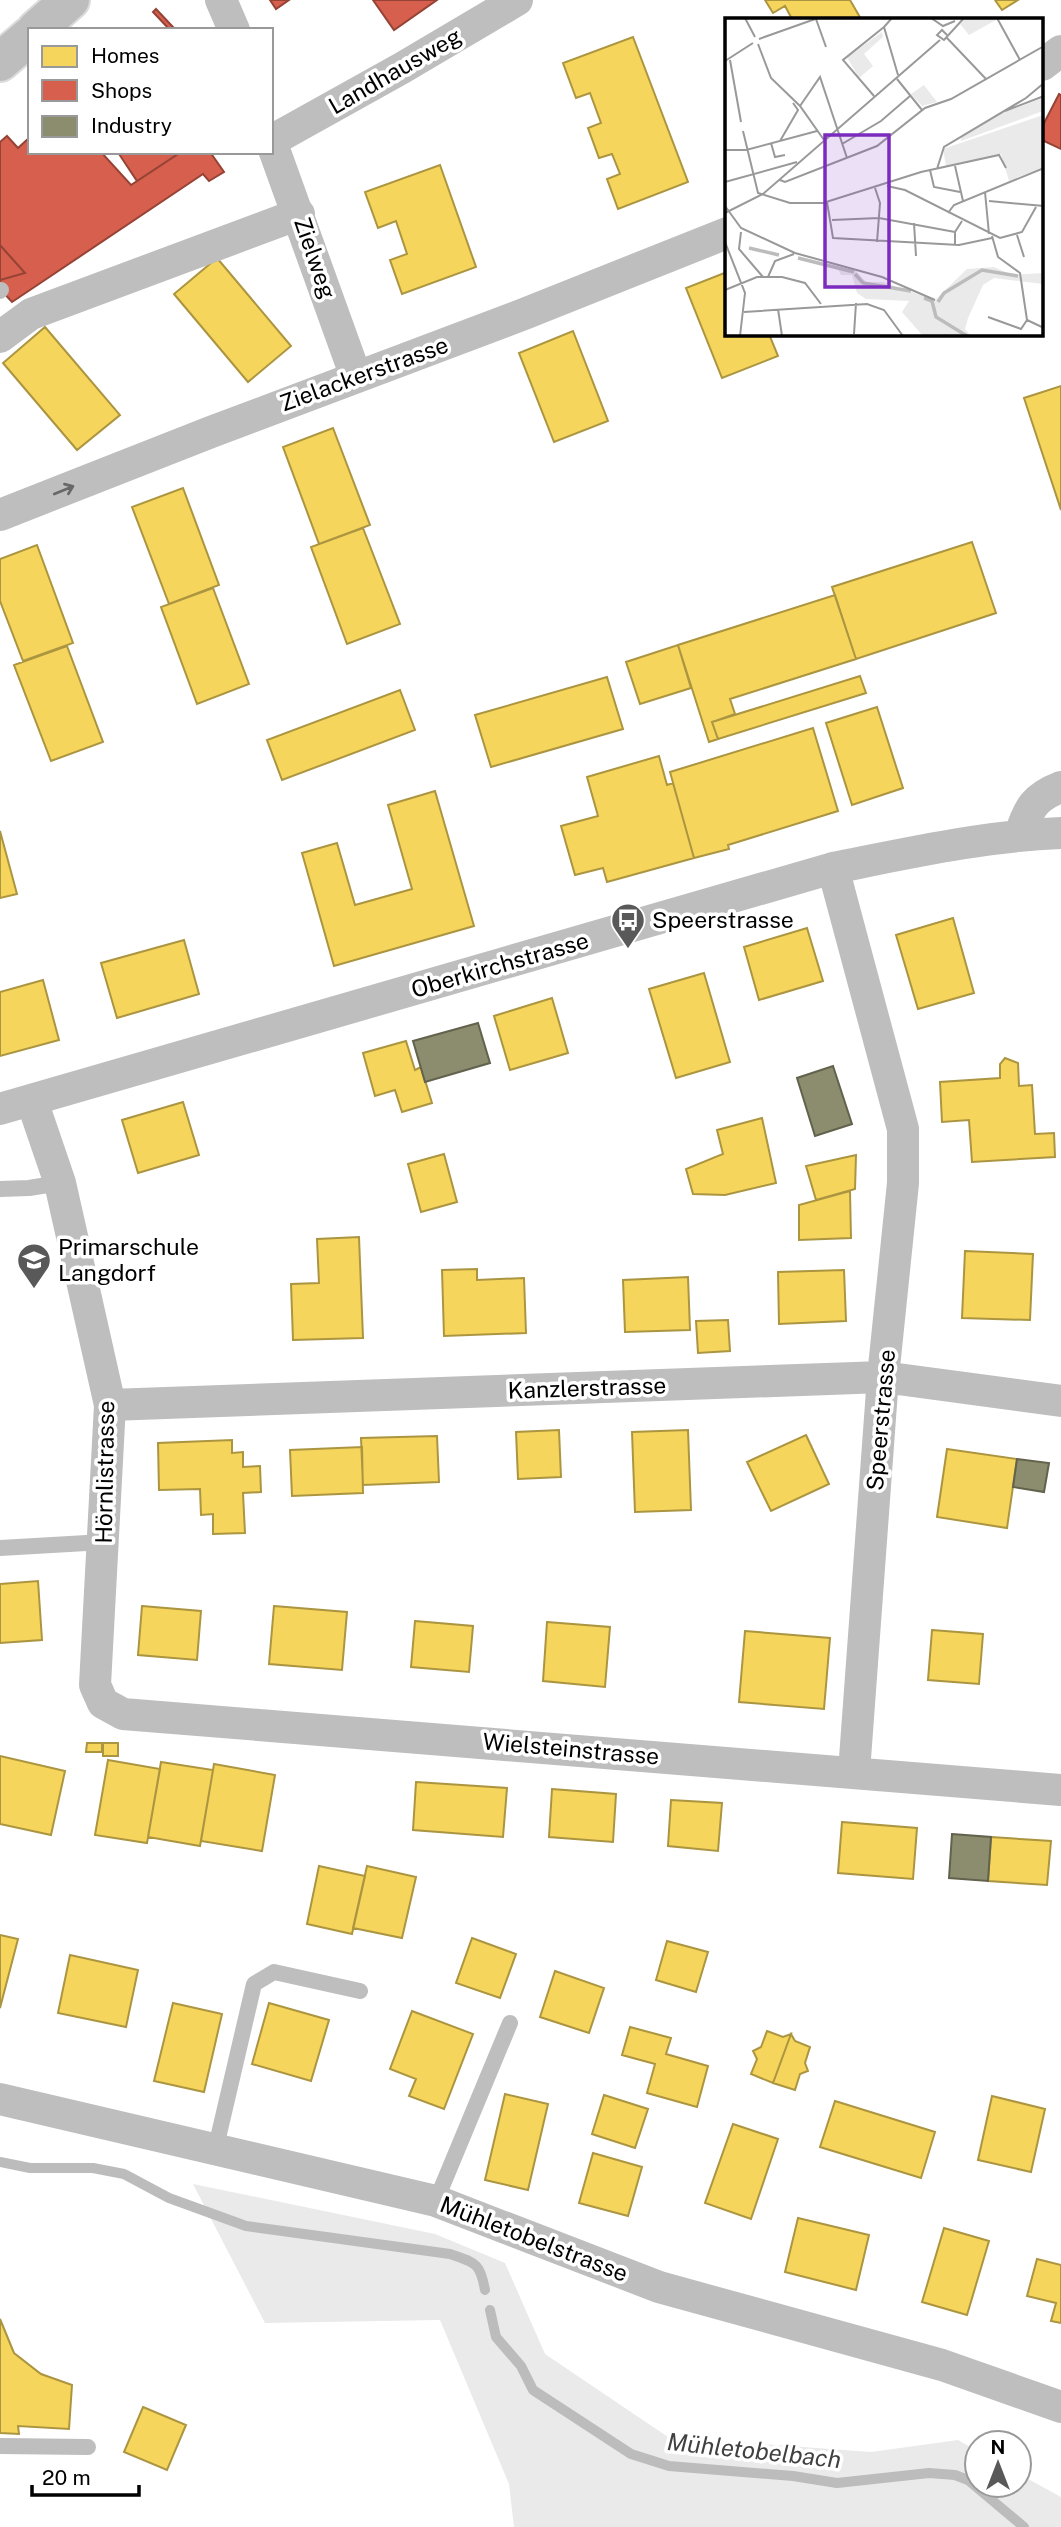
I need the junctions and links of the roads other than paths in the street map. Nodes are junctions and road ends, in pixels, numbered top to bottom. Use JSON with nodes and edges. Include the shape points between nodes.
{"nodes":[{"id":1,"x":70,"y":0,"type":"edge"},
{"id":2,"x":221,"y":0,"type":"edge"},
{"id":3,"x":517,"y":0,"type":"edge"},
{"id":4,"x":38,"y":28,"type":"edge"},
{"id":5,"x":233,"y":28,"type":"edge"},
{"id":6,"x":28,"y":38,"type":"edge"},
{"id":7,"x":1061,"y":51,"type":"edge"},
{"id":8,"x":0,"y":62,"type":"edge"},
{"id":9,"x":1044,"y":64,"type":"edge"},
{"id":10,"x":273,"y":140,"type":"edge"},
{"id":11,"x":273,"y":146,"type":"edge"},
{"id":12,"x":299,"y":214,"type":"junction"},
{"id":13,"x":725,"y":234,"type":"edge"},
{"id":14,"x":0,"y":337,"type":"edge"},
{"id":15,"x":356,"y":377,"type":"junction"},
{"id":16,"x":0,"y":515,"type":"edge"},
{"id":17,"x":1061,"y":787,"type":"edge"},
{"id":18,"x":1061,"y":833,"type":"edge"},
{"id":19,"x":1020,"y":835,"type":"junction"},
{"id":20,"x":833,"y":868,"type":"junction"},
{"id":21,"x":32,"y":1101,"type":"junction"},
{"id":22,"x":0,"y":1109,"type":"edge"},
{"id":23,"x":60,"y":1183,"type":"junction"},
{"id":24,"x":0,"y":1189,"type":"edge"},
{"id":25,"x":883,"y":1377,"type":"junction"},
{"id":26,"x":1061,"y":1401,"type":"edge"},
{"id":27,"x":110,"y":1405,"type":"junction"},
{"id":28,"x":104,"y":1542,"type":"junction"},
{"id":29,"x":0,"y":1548,"type":"edge"},
{"id":30,"x":95,"y":1685,"type":"joint"},
{"id":31,"x":853,"y":1772,"type":"junction"},
{"id":32,"x":1061,"y":1790,"type":"edge"},
{"id":33,"x":360,"y":1991,"type":"dead end"},
{"id":34,"x":510,"y":2023,"type":"dead end"},
{"id":35,"x":0,"y":2099,"type":"edge"},
{"id":36,"x":215,"y":2151,"type":"junction"},
{"id":37,"x":436,"y":2201,"type":"junction"},
{"id":38,"x":1061,"y":2407,"type":"edge"},
{"id":39,"x":0,"y":2446,"type":"edge"},
{"id":40,"x":88,"y":2447,"type":"dead end"}],
"edges":[{"from":1,"to":4,"type":"main road"},
{"from":2,"to":5,"type":"street"},
{"from":3,"to":10,"type":"street","name":"Landhausweg"},
{"from":6,"to":8,"type":"main road"},
{"from":7,"to":9,"type":"street"},
{"from":11,"to":12,"type":"street","name":"Zielweg"},
{"from":12,"to":14,"type":"street","via":[[31,314]]},
{"from":12,"to":15,"type":"street","name":"Zielweg"},
{"from":13,"to":15,"type":"street","name":"Zielackerstrasse"},
{"from":16,"to":15,"type":"street","name":"Zielackerstrasse","one_way":true},
{"from":17,"to":19,"type":"street","via":[[1031,806]]},
{"from":18,"to":19,"type":"street","name":"Oberkirchstrasse"},
{"from":19,"to":20,"type":"street","name":"Oberkirchstrasse"},
{"from":20,"to":21,"type":"street","name":"Oberkirchstrasse"},
{"from":20,"to":25,"type":"street","name":"Speerstrasse","via":[[903,1129],[903,1184]]},
{"from":21,"to":22,"type":"street","name":"Oberkirchstrasse"},
{"from":21,"to":23,"type":"street","name":"Hörnlistrasse"},
{"from":23,"to":24,"type":"lane"},
{"from":23,"to":27,"type":"street","name":"Hörnlistrasse"},
{"from":25,"to":26,"type":"street","name":"Kanzlerstrasse"},
{"from":25,"to":27,"type":"street","name":"Kanzlerstrasse"},
{"from":25,"to":31,"type":"street","name":"Speerstrasse"},
{"from":27,"to":28,"type":"street","name":"Hörnlistrasse"},
{"from":28,"to":29,"type":"lane"},
{"from":28,"to":30,"type":"street","name":"Hörnlistrasse"},
{"from":30,"to":31,"type":"street","name":"Wielsteinstrasse","via":[[103,1703],[123,1714]]},
{"from":31,"to":32,"type":"street","name":"Wielsteinstrasse"},
{"from":33,"to":36,"type":"lane","via":[[274,1972],[254,1984]]},
{"from":34,"to":37,"type":"lane"},
{"from":35,"to":36,"type":"street","name":"Mühletobelstrasse"},
{"from":36,"to":37,"type":"street","name":"Mühletobelstrasse"},
{"from":37,"to":38,"type":"street","name":"Mühletobelstrasse","via":[[659,2287],[943,2365]]},
{"from":39,"to":40,"type":"lane"}]}
